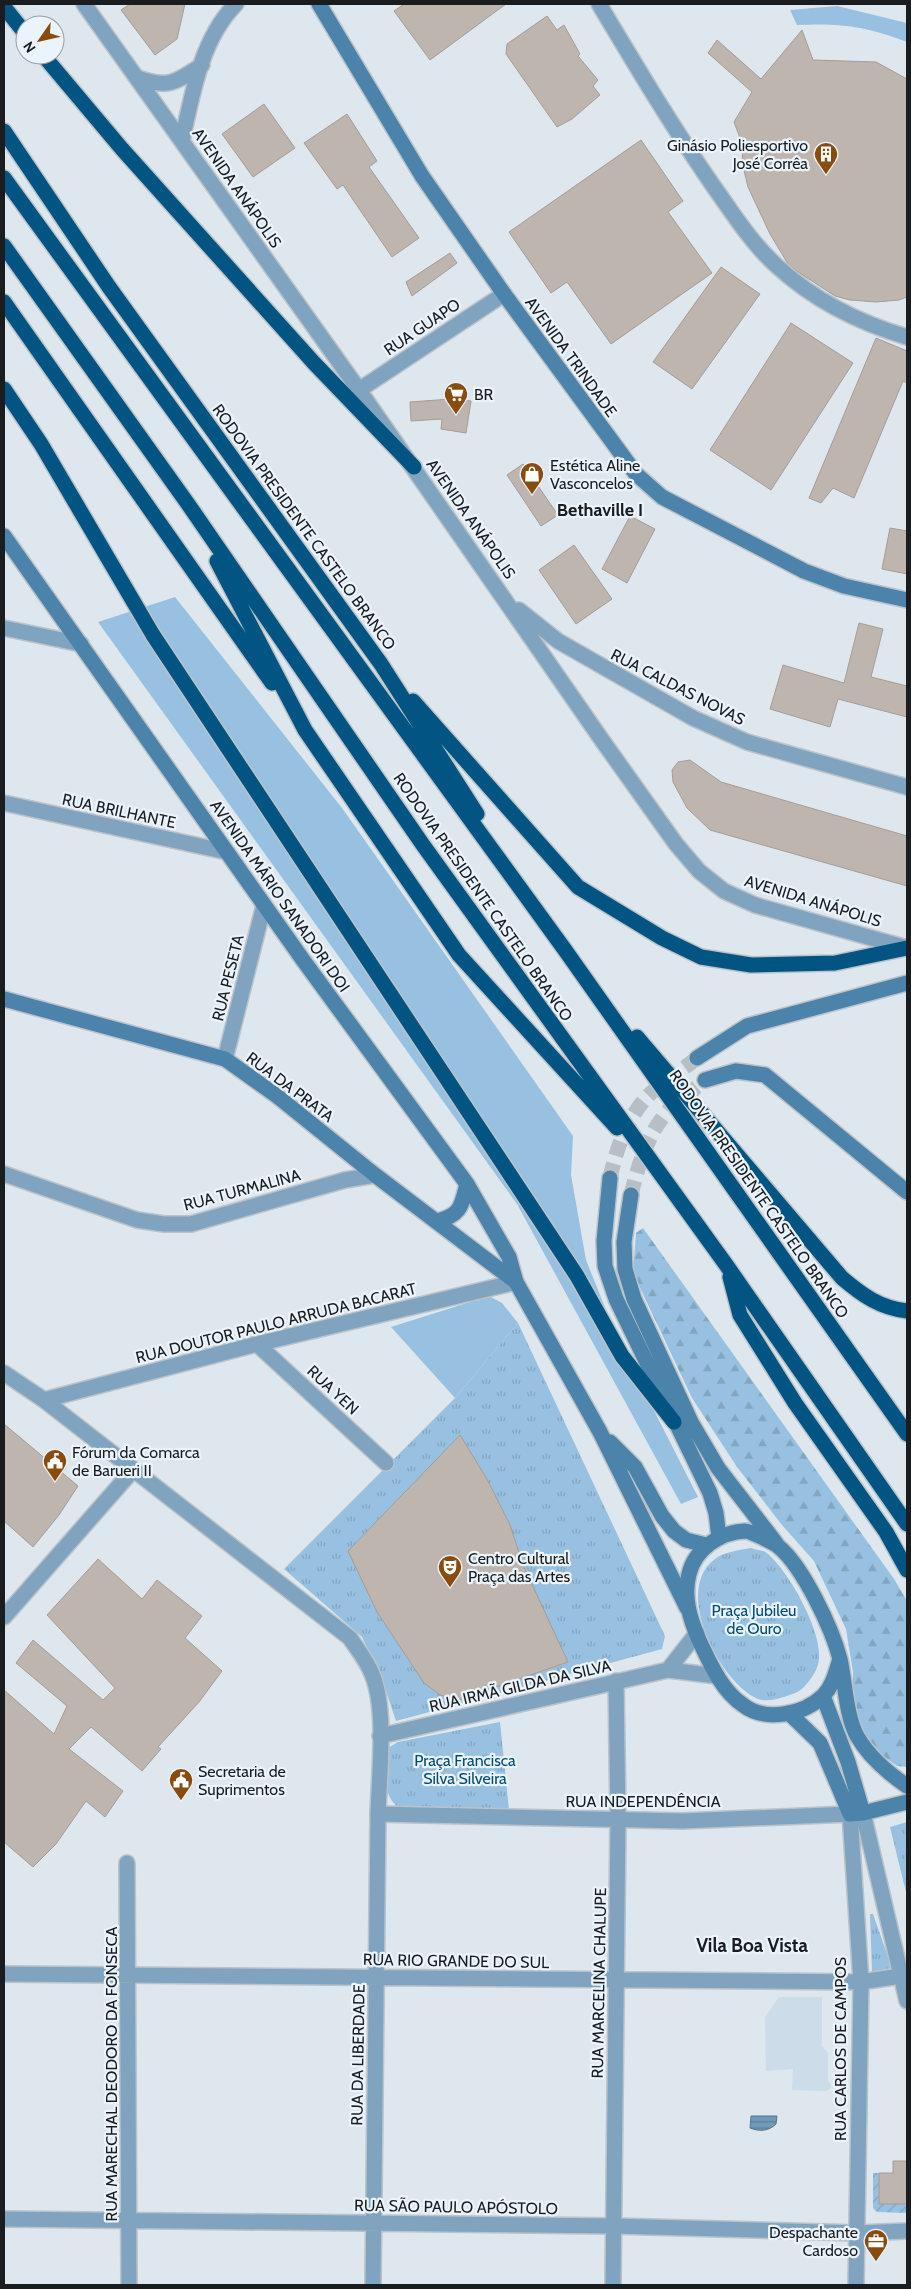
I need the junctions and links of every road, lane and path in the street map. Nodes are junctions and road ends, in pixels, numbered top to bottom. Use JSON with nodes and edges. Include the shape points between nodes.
{"nodes":[{"id":1,"x":84,"y":4,"type":"edge"},
{"id":2,"x":236,"y":4,"type":"edge"},
{"id":3,"x":319,"y":4,"type":"edge"},
{"id":4,"x":599,"y":4,"type":"edge"},
{"id":5,"x":4,"y":6,"type":"edge"},
{"id":6,"x":15,"y":20,"type":"edge"},
{"id":7,"x":51,"y":65,"type":"edge"},
{"id":8,"x":202,"y":65,"type":"junction"},
{"id":9,"x":138,"y":78,"type":"junction"},
{"id":10,"x":4,"y":131,"type":"edge"},
{"id":11,"x":182,"y":141,"type":"junction"},
{"id":12,"x":4,"y":178,"type":"edge"},
{"id":13,"x":4,"y":246,"type":"edge"},
{"id":14,"x":504,"y":294,"type":"junction"},
{"id":15,"x":4,"y":302,"type":"edge"},
{"id":16,"x":907,"y":337,"type":"edge"},
{"id":17,"x":4,"y":389,"type":"edge"},
{"id":18,"x":359,"y":390,"type":"junction"},
{"id":19,"x":414,"y":467,"type":"junction"},
{"id":20,"x":188,"y":504,"type":"junction"},
{"id":21,"x":4,"y":536,"type":"edge"},
{"id":22,"x":283,"y":562,"type":"junction"},
{"id":23,"x":507,"y":600,"type":"junction"},
{"id":24,"x":907,"y":600,"type":"edge"},
{"id":25,"x":4,"y":628,"type":"edge"},
{"id":26,"x":81,"y":644,"type":"junction"},
{"id":27,"x":381,"y":664,"type":"junction"},
{"id":28,"x":305,"y":730,"type":"junction"},
{"id":29,"x":907,"y":787,"type":"edge"},
{"id":30,"x":4,"y":803,"type":"edge"},
{"id":31,"x":227,"y":852,"type":"junction"},
{"id":32,"x":264,"y":905,"type":"junction"},
{"id":33,"x":907,"y":948,"type":"edge"},
{"id":34,"x":565,"y":950,"type":"junction"},
{"id":35,"x":907,"y":983,"type":"edge"},
{"id":36,"x":4,"y":998,"type":"edge"},
{"id":37,"x":698,"y":1058,"type":"tunnel mouth"},
{"id":38,"x":225,"y":1059,"type":"junction"},
{"id":39,"x":705,"y":1080,"type":"tunnel mouth"},
{"id":40,"x":4,"y":1174,"type":"edge"},
{"id":41,"x":375,"y":1175,"type":"junction"},
{"id":42,"x":610,"y":1178,"type":"tunnel mouth"},
{"id":43,"x":468,"y":1184,"type":"junction"},
{"id":44,"x":667,"y":1184,"type":"junction"},
{"id":45,"x":907,"y":1192,"type":"edge"},
{"id":46,"x":631,"y":1195,"type":"tunnel mouth"},
{"id":47,"x":437,"y":1221,"type":"junction"},
{"id":48,"x":727,"y":1266,"type":"junction"},
{"id":49,"x":516,"y":1282,"type":"junction"},
{"id":50,"x":907,"y":1311,"type":"edge"},
{"id":51,"x":257,"y":1344,"type":"junction"},
{"id":52,"x":4,"y":1373,"type":"edge"},
{"id":53,"x":44,"y":1400,"type":"junction"},
{"id":54,"x":674,"y":1422,"type":"junction"},
{"id":55,"x":600,"y":1432,"type":"junction"},
{"id":56,"x":907,"y":1434,"type":"edge"},
{"id":57,"x":386,"y":1463,"type":"dead end"},
{"id":58,"x":133,"y":1470,"type":"junction"},
{"id":59,"x":907,"y":1524,"type":"edge"},
{"id":60,"x":719,"y":1538,"type":"junction"},
{"id":61,"x":706,"y":1546,"type":"junction"},
{"id":62,"x":779,"y":1546,"type":"junction"},
{"id":63,"x":907,"y":1570,"type":"edge"},
{"id":64,"x":687,"y":1608,"type":"junction"},
{"id":65,"x":4,"y":1617,"type":"edge"},
{"id":66,"x":697,"y":1633,"type":"junction"},
{"id":67,"x":840,"y":1658,"type":"junction"},
{"id":68,"x":668,"y":1670,"type":"junction"},
{"id":69,"x":717,"y":1676,"type":"junction"},
{"id":70,"x":616,"y":1682,"type":"junction"},
{"id":71,"x":823,"y":1696,"type":"junction"},
{"id":72,"x":789,"y":1713,"type":"junction"},
{"id":73,"x":380,"y":1736,"type":"junction"},
{"id":74,"x":907,"y":1786,"type":"edge"},
{"id":75,"x":907,"y":1802,"type":"edge"},
{"id":76,"x":857,"y":1813,"type":"junction"},
{"id":77,"x":378,"y":1814,"type":"junction"},
{"id":78,"x":618,"y":1819,"type":"junction"},
{"id":79,"x":127,"y":1864,"type":"dead end"},
{"id":80,"x":4,"y":1974,"type":"edge"},
{"id":81,"x":128,"y":1976,"type":"junction"},
{"id":82,"x":904,"y":1976,"type":"edge"},
{"id":83,"x":376,"y":1978,"type":"junction"},
{"id":84,"x":616,"y":1980,"type":"junction"},
{"id":85,"x":860,"y":1982,"type":"junction"},
{"id":86,"x":907,"y":2000,"type":"edge"},
{"id":87,"x":4,"y":2219,"type":"edge"},
{"id":88,"x":129,"y":2220,"type":"junction"},
{"id":89,"x":373,"y":2224,"type":"junction"},
{"id":90,"x":614,"y":2226,"type":"junction"},
{"id":91,"x":907,"y":2231,"type":"edge"},
{"id":92,"x":858,"y":2233,"type":"junction"},
{"id":93,"x":128,"y":2285,"type":"edge"},
{"id":94,"x":373,"y":2285,"type":"edge"},
{"id":95,"x":613,"y":2285,"type":"edge"},
{"id":96,"x":856,"y":2285,"type":"edge"}],
"edges":[{"from":1,"to":9,"type":"street","name":"AVENIDA ANÁPOLIS"},
{"from":2,"to":8,"type":"street","via":[[212,35]]},
{"from":3,"to":14,"type":"main road","name":"AVENIDA TRINDADE","via":[[422,176]]},
{"from":4,"to":16,"type":"street","via":[[696,160],[748,235],[778,267],[812,294],[854,317]]},
{"from":5,"to":6,"type":"highway"},
{"from":7,"to":19,"type":"highway","via":[[122,149],[314,363]]},
{"from":8,"to":9,"type":"street","via":[[168,83],[157,84]]},
{"from":8,"to":11,"type":"street"},
{"from":9,"to":11,"type":"street","name":"AVENIDA ANÁPOLIS"},
{"from":10,"to":27,"type":"highway","name":"RODOVIA PRESIDENTE CASTELO BRANCO","via":[[109,287]]},
{"from":11,"to":18,"type":"street","name":"AVENIDA ANÁPOLIS"},
{"from":12,"to":22,"type":"highway","name":"RODOVIA PRESIDENTE CASTELO BRANCO"},
{"from":13,"to":20,"type":"highway","name":"RODOVIA PRESIDENTE CASTELO BRANCO"},
{"from":14,"to":18,"type":"street","name":"RUA GUAPO"},
{"from":14,"to":24,"type":"main road","name":"AVENIDA TRINDADE","via":[[636,474],[662,498],[804,572],[844,586]]},
{"from":15,"to":28,"type":"highway","name":"RODOVIA PRESIDENTE CASTELO BRANCO"},
{"from":17,"to":54,"type":"highway","via":[[41,444],[153,635],[576,1276],[622,1356]]},
{"from":18,"to":19,"type":"street","name":"AVENIDA ANÁPOLIS"},
{"from":19,"to":23,"type":"street","name":"AVENIDA ANÁPOLIS"},
{"from":20,"to":28,"type":"highway","name":"RODOVIA PRESIDENTE CASTELO BRANCO"},
{"from":20,"to":44,"type":"highway","name":"RODOVIA PRESIDENTE CASTELO BRANCO","via":[[423,845]]},
{"from":21,"to":26,"type":"main road","name":"AVENIDA MÁRIO SANADORI DOI"},
{"from":22,"to":27,"type":"highway"},
{"from":22,"to":34,"type":"highway","name":"RODOVIA PRESIDENTE CASTELO BRANCO"},
{"from":23,"to":29,"type":"street","name":"RUA CALDAS NOVAS","via":[[558,641],[692,718],[748,742]]},
{"from":23,"to":33,"type":"street","name":"AVENIDA ANÁPOLIS","via":[[604,743],[698,871],[724,891],[755,905]]},
{"from":25,"to":26,"type":"street"},
{"from":26,"to":31,"type":"main road","name":"AVENIDA MÁRIO SANADORI DOI"},
{"from":27,"to":33,"type":"highway","via":[[578,887],[662,938],[701,956],[751,965],[835,963]]},
{"from":27,"to":34,"type":"highway","name":"RODOVIA PRESIDENTE CASTELO BRANCO"},
{"from":28,"to":44,"type":"highway","name":"RODOVIA PRESIDENTE CASTELO BRANCO","via":[[459,954]]},
{"from":30,"to":31,"type":"street","name":"RUA BRILHANTE"},
{"from":31,"to":32,"type":"main road","name":"AVENIDA MÁRIO SANADORI DOI"},
{"from":32,"to":38,"type":"street","name":"RUA PESETA"},
{"from":32,"to":43,"type":"main road","name":"AVENIDA MÁRIO SANADORI DOI"},
{"from":34,"to":50,"type":"highway","via":[[842,1278],[866,1298],[886,1307]]},
{"from":34,"to":56,"type":"highway","name":"RODOVIA PRESIDENTE CASTELO BRANCO"},
{"from":35,"to":37,"type":"main road","via":[[747,1026]]},
{"from":36,"to":38,"type":"main road","name":"RUA DA PRATA"},
{"from":38,"to":41,"type":"main road","name":"RUA DA PRATA","via":[[277,1096]]},
{"from":39,"to":45,"type":"main road","via":[[736,1071],[765,1075]]},
{"from":40,"to":41,"type":"street","name":"RUA TURMALINA","via":[[137,1220],[164,1224],[191,1224],[346,1180]]},
{"from":41,"to":47,"type":"main road","name":"RUA DA PRATA"},
{"from":42,"to":54,"type":"main road","via":[[605,1266],[616,1299]]},
{"from":43,"to":47,"type":"main road","via":[[458,1212],[451,1218]]},
{"from":43,"to":49,"type":"main road","name":"AVENIDA MÁRIO SANADORI DOI","via":[[509,1257]]},
{"from":44,"to":48,"type":"highway","name":"RODOVIA PRESIDENTE CASTELO BRANCO"},
{"from":46,"to":62,"type":"main road","via":[[624,1242],[625,1269],[634,1298],[691,1422],[718,1468]]},
{"from":47,"to":49,"type":"main road","name":"RUA DA PRATA"},
{"from":48,"to":59,"type":"highway","name":"RODOVIA PRESIDENTE CASTELO BRANCO"},
{"from":48,"to":63,"type":"highway","via":[[740,1315],[795,1404],[886,1532]]},
{"from":49,"to":51,"type":"street","name":"RUA DOUTOR PAULO ARRUDA BACARAT"},
{"from":49,"to":55,"type":"main road"},
{"from":51,"to":53,"type":"street","name":"RUA DOUTOR PAULO ARRUDA BACARAT"},
{"from":51,"to":57,"type":"street","name":"RUA YEN"},
{"from":52,"to":53,"type":"street","name":"RUA DA LIBERDADE"},
{"from":53,"to":58,"type":"street","name":"RUA DA LIBERDADE"},
{"from":54,"to":60,"type":"main road","via":[[710,1493]]},
{"from":55,"to":61,"type":"main road","via":[[635,1467],[674,1531],[686,1540]]},
{"from":55,"to":64,"type":"main road"},
{"from":58,"to":65,"type":"street"},
{"from":58,"to":73,"type":"street","name":"RUA DA LIBERDADE","via":[[350,1638],[372,1674],[378,1691]]},
{"from":60,"to":61,"type":"main road"},
{"from":60,"to":62,"type":"main road","via":[[746,1531]]},
{"from":61,"to":64,"type":"main road","via":[[689,1574]]},
{"from":62,"to":67,"type":"main road","via":[[804,1577]]},
{"from":64,"to":66,"type":"main road"},
{"from":66,"to":68,"type":"street"},
{"from":66,"to":69,"type":"main road"},
{"from":67,"to":71,"type":"main road","via":[[832,1683]]},
{"from":67,"to":74,"type":"main road","via":[[856,1735],[889,1774]]},
{"from":68,"to":69,"type":"street","name":"RUA IRMÃ GILDA DA SILVA"},
{"from":68,"to":70,"type":"street","name":"RUA IRMÃ GILDA DA SILVA"},
{"from":69,"to":72,"type":"main road","via":[[732,1697],[744,1706],[764,1715]]},
{"from":70,"to":73,"type":"street","name":"RUA IRMÃ GILDA DA SILVA"},
{"from":70,"to":78,"type":"street","name":"RUA MARCELINA CHALUPE"},
{"from":71,"to":72,"type":"main road","via":[[799,1711]]},
{"from":71,"to":76,"type":"main road","via":[[848,1762]]},
{"from":72,"to":76,"type":"main road","via":[[820,1743]]},
{"from":73,"to":77,"type":"street","name":"RUA DA LIBERDADE"},
{"from":75,"to":76,"type":"main road","name":"RUA INDEPENDÊNCIA"},
{"from":76,"to":78,"type":"street","name":"RUA INDEPENDÊNCIA","via":[[682,1821]]},
{"from":76,"to":82,"type":"street"},
{"from":76,"to":85,"type":"street","name":"RUA CARLOS DE CAMPOS"},
{"from":77,"to":78,"type":"street","name":"RUA INDEPENDÊNCIA"},
{"from":77,"to":83,"type":"street","name":"RUA DA LIBERDADE"},
{"from":78,"to":84,"type":"street","name":"RUA MARCELINA CHALUPE"},
{"from":79,"to":81,"type":"street","name":"RUA MARECHAL DEODORO DA FONSECA"},
{"from":80,"to":81,"type":"street","name":"RUA RIO GRANDE DO SUL"},
{"from":81,"to":83,"type":"street","name":"RUA RIO GRANDE DO SUL"},
{"from":81,"to":88,"type":"street","name":"RUA MARECHAL DEODORO DA FONSECA"},
{"from":82,"to":85,"type":"street","name":"RUA RIO GRANDE DO SUL"},
{"from":82,"to":86,"type":"street"},
{"from":83,"to":84,"type":"street","name":"RUA RIO GRANDE DO SUL"},
{"from":83,"to":89,"type":"street","name":"RUA DA LIBERDADE"},
{"from":84,"to":85,"type":"street","name":"RUA RIO GRANDE DO SUL"},
{"from":84,"to":90,"type":"street","name":"RUA MARCELINA CHALUPE"},
{"from":85,"to":92,"type":"street","name":"RUA CARLOS DE CAMPOS"},
{"from":87,"to":88,"type":"street","name":"RUA SÃO PAULO APÓSTOLO"},
{"from":88,"to":89,"type":"street","name":"RUA SÃO PAULO APÓSTOLO"},
{"from":88,"to":93,"type":"street","name":"RUA MARECHAL DEODORO DA FONSECA"},
{"from":89,"to":90,"type":"street","name":"RUA SÃO PAULO APÓSTOLO"},
{"from":89,"to":94,"type":"street","name":"RUA DA LIBERDADE"},
{"from":90,"to":92,"type":"street","name":"RUA SÃO PAULO APÓSTOLO"},
{"from":90,"to":95,"type":"street","name":"RUA MARCELINA CHALUPE"},
{"from":91,"to":92,"type":"street","name":"RUA SÃO PAULO APÓSTOLO"},
{"from":92,"to":96,"type":"street","name":"RUA CARLOS DE CAMPOS"}]}
